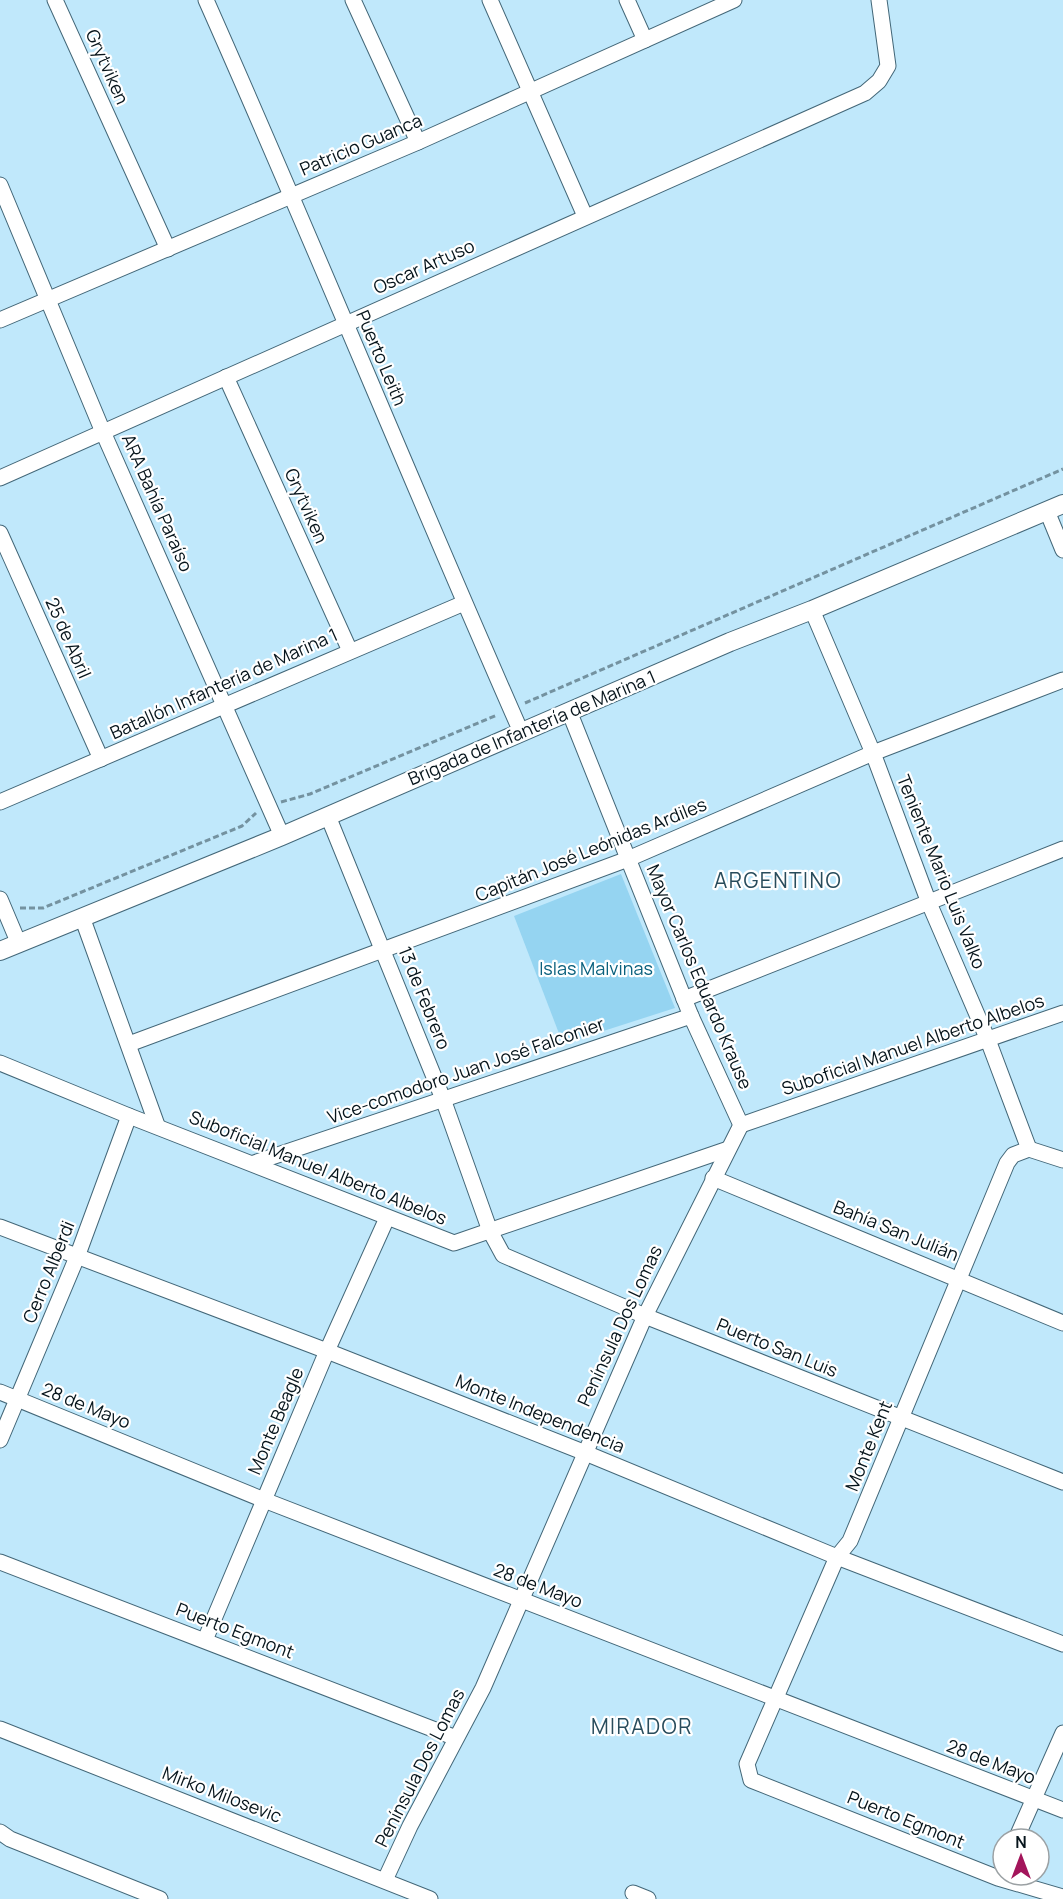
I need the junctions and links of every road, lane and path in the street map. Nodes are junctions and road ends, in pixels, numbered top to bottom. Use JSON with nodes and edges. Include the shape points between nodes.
{"nodes":[{"id":1,"x":56,"y":0,"type":"edge"},
{"id":2,"x":206,"y":0,"type":"edge"},
{"id":3,"x":353,"y":0,"type":"edge"},
{"id":4,"x":490,"y":0,"type":"edge"},
{"id":5,"x":627,"y":0,"type":"edge"},
{"id":6,"x":734,"y":0,"type":"edge"},
{"id":7,"x":879,"y":0,"type":"edge"},
{"id":8,"x":645,"y":40,"type":"junction"},
{"id":9,"x":530,"y":91,"type":"junction"},
{"id":10,"x":418,"y":142,"type":"junction"},
{"id":11,"x":0,"y":185,"type":"edge"},
{"id":12,"x":293,"y":196,"type":"junction"},
{"id":13,"x":585,"y":216,"type":"junction"},
{"id":14,"x":168,"y":249,"type":"junction"},
{"id":15,"x":48,"y":300,"type":"junction"},
{"id":16,"x":0,"y":320,"type":"edge"},
{"id":17,"x":345,"y":324,"type":"junction"},
{"id":18,"x":226,"y":377,"type":"junction"},
{"id":19,"x":103,"y":432,"type":"junction"},
{"id":20,"x":1063,"y":469,"type":"edge"},
{"id":21,"x":0,"y":478,"type":"edge"},
{"id":22,"x":1055,"y":508,"type":"edge"},
{"id":23,"x":0,"y":533,"type":"edge"},
{"id":24,"x":1063,"y":550,"type":"edge"},
{"id":25,"x":464,"y":603,"type":"junction"},
{"id":26,"x":812,"y":610,"type":"junction"},
{"id":27,"x":350,"y":651,"type":"junction"},
{"id":28,"x":1063,"y":680,"type":"edge"},
{"id":29,"x":225,"y":706,"type":"junction"},
{"id":30,"x":511,"y":709,"type":"junction"},
{"id":31,"x":569,"y":711,"type":"junction"},
{"id":32,"x":521,"y":732,"type":"junction"},
{"id":33,"x":873,"y":753,"type":"junction"},
{"id":34,"x":101,"y":759,"type":"junction"},
{"id":35,"x":0,"y":802,"type":"edge"},
{"id":36,"x":269,"y":805,"type":"junction"},
{"id":37,"x":328,"y":816,"type":"junction"},
{"id":38,"x":282,"y":836,"type":"junction"},
{"id":39,"x":1063,"y":849,"type":"edge"},
{"id":40,"x":628,"y":859,"type":"junction"},
{"id":41,"x":0,"y":899,"type":"edge"},
{"id":42,"x":929,"y":903,"type":"junction"},
{"id":43,"x":6,"y":914,"type":"junction"},
{"id":44,"x":82,"y":917,"type":"junction"},
{"id":45,"x":19,"y":944,"type":"junction"},
{"id":46,"x":0,"y":951,"type":"edge"},
{"id":47,"x":384,"y":952,"type":"junction"},
{"id":48,"x":684,"y":999,"type":"junction"},
{"id":49,"x":1063,"y":1013,"type":"edge"},
{"id":50,"x":691,"y":1016,"type":"junction"},
{"id":51,"x":988,"y":1040,"type":"junction"},
{"id":52,"x":129,"y":1044,"type":"junction"},
{"id":53,"x":0,"y":1063,"type":"edge"},
{"id":54,"x":443,"y":1099,"type":"junction"},
{"id":55,"x":129,"y":1116,"type":"junction"},
{"id":56,"x":157,"y":1125,"type":"junction"},
{"id":57,"x":741,"y":1125,"type":"junction"},
{"id":58,"x":728,"y":1149,"type":"junction"},
{"id":59,"x":1029,"y":1149,"type":"junction"},
{"id":60,"x":1062,"y":1159,"type":"edge"},
{"id":61,"x":254,"y":1163,"type":"junction"},
{"id":62,"x":713,"y":1178,"type":"junction"},
{"id":63,"x":387,"y":1218,"type":"junction"},
{"id":64,"x":0,"y":1227,"type":"edge"},
{"id":65,"x":490,"y":1231,"type":"junction"},
{"id":66,"x":77,"y":1257,"type":"junction"},
{"id":67,"x":959,"y":1278,"type":"junction"},
{"id":68,"x":645,"y":1316,"type":"junction"},
{"id":69,"x":1063,"y":1323,"type":"edge"},
{"id":70,"x":327,"y":1351,"type":"junction"},
{"id":71,"x":0,"y":1392,"type":"edge"},
{"id":72,"x":17,"y":1399,"type":"junction"},
{"id":73,"x":901,"y":1418,"type":"junction"},
{"id":74,"x":0,"y":1440,"type":"edge"},
{"id":75,"x":583,"y":1452,"type":"junction"},
{"id":76,"x":1063,"y":1482,"type":"edge"},
{"id":77,"x":264,"y":1500,"type":"junction"},
{"id":78,"x":837,"y":1557,"type":"junction"},
{"id":79,"x":0,"y":1562,"type":"edge"},
{"id":80,"x":521,"y":1600,"type":"junction"},
{"id":81,"x":205,"y":1640,"type":"junction"},
{"id":82,"x":1063,"y":1644,"type":"edge"},
{"id":83,"x":775,"y":1699,"type":"junction"},
{"id":84,"x":0,"y":1729,"type":"edge"},
{"id":85,"x":1063,"y":1733,"type":"edge"},
{"id":86,"x":456,"y":1738,"type":"junction"},
{"id":87,"x":747,"y":1764,"type":"joint"},
{"id":88,"x":1035,"y":1800,"type":"junction"},
{"id":89,"x":1063,"y":1810,"type":"edge"},
{"id":90,"x":1022,"y":1827,"type":"edge"},
{"id":91,"x":2,"y":1839,"type":"edge"},
{"id":92,"x":991,"y":1869,"type":"edge"},
{"id":93,"x":385,"y":1880,"type":"junction"},
{"id":94,"x":1037,"y":1887,"type":"edge"},
{"id":95,"x":633,"y":1893,"type":"dead end"},
{"id":96,"x":1063,"y":1897,"type":"edge"},
{"id":97,"x":160,"y":1899,"type":"edge"},
{"id":98,"x":430,"y":1899,"type":"edge"},
{"id":99,"x":648,"y":1899,"type":"edge"}],
"edges":[{"from":1,"to":14,"type":"street","name":"Grytviken"},
{"from":2,"to":12,"type":"street","name":"Puerto Leith"},
{"from":3,"to":10,"type":"street"},
{"from":4,"to":9,"type":"street"},
{"from":5,"to":8,"type":"street"},
{"from":6,"to":8,"type":"street","name":"Patricio Guanca"},
{"from":7,"to":13,"type":"street","name":"Oscar Artuso","via":[[888,66],[865,93]]},
{"from":8,"to":9,"type":"street","name":"Patricio Guanca"},
{"from":9,"to":10,"type":"street","name":"Patricio Guanca"},
{"from":9,"to":13,"type":"street"},
{"from":10,"to":12,"type":"street","name":"Patricio Guanca"},
{"from":11,"to":15,"type":"street","name":"ARA Bahía Paraíso"},
{"from":12,"to":14,"type":"street","name":"Patricio Guanca"},
{"from":12,"to":17,"type":"street","name":"Puerto Leith"},
{"from":13,"to":17,"type":"street","name":"Oscar Artuso"},
{"from":14,"to":15,"type":"street","name":"Patricio Guanca"},
{"from":15,"to":16,"type":"street","name":"Patricio Guanca"},
{"from":15,"to":19,"type":"street","name":"ARA Bahía Paraíso"},
{"from":17,"to":18,"type":"street","name":"Oscar Artuso"},
{"from":17,"to":25,"type":"street","name":"Puerto Leith"},
{"from":18,"to":19,"type":"street","name":"Oscar Artuso"},
{"from":18,"to":27,"type":"street","name":"Grytviken"},
{"from":19,"to":21,"type":"street","name":"Oscar Artuso"},
{"from":19,"to":29,"type":"street","name":"ARA Bahía Paraíso"},
{"from":20,"to":30,"type":"path"},
{"from":22,"to":24,"type":"street"},
{"from":22,"to":26,"type":"street","name":"Brigada de Infantería de Marina 1"},
{"from":23,"to":34,"type":"street","name":"25 de Abril"},
{"from":25,"to":27,"type":"street","name":"Batallón Infantería de Marina 1"},
{"from":25,"to":30,"type":"street","name":"Puerto Leith"},
{"from":26,"to":31,"type":"street","name":"Brigada de Infantería de Marina 1"},
{"from":26,"to":33,"type":"street","name":"Teniente Mario Luis Valko"},
{"from":27,"to":29,"type":"street","name":"Batallón Infantería de Marina 1"},
{"from":28,"to":33,"type":"street","name":"Capitán José Leónidas Ardiles"},
{"from":29,"to":34,"type":"street","name":"Batallón Infantería de Marina 1"},
{"from":29,"to":36,"type":"street","name":"ARA Bahía Paraíso"},
{"from":30,"to":32,"type":"street","name":"Puerto Leith"},
{"from":30,"to":36,"type":"path","via":[[310,794]]},
{"from":31,"to":32,"type":"street","name":"Brigada de Infantería de Marina 1"},
{"from":31,"to":40,"type":"street","name":"Mayor Carlos Eduardo Krause"},
{"from":32,"to":37,"type":"street","name":"Brigada de Infantería de Marina 1"},
{"from":33,"to":40,"type":"street","name":"Capitán José Leónidas Ardiles"},
{"from":33,"to":42,"type":"street","name":"Teniente Mario Luis Valko"},
{"from":34,"to":35,"type":"street","name":"Batallón Infantería de Marina 1"},
{"from":36,"to":38,"type":"street","name":"ARA Bahía Paraíso"},
{"from":36,"to":43,"type":"path","via":[[242,826],[43,908],[19,908]]},
{"from":37,"to":38,"type":"street","name":"Brigada de Infantería de Marina 1"},
{"from":37,"to":47,"type":"street","name":"13 de Febrero"},
{"from":38,"to":44,"type":"street","name":"Brigada de Infantería de Marina 1"},
{"from":39,"to":42,"type":"street"},
{"from":40,"to":47,"type":"street","name":"Capitán José Leónidas Ardiles"},
{"from":40,"to":48,"type":"street","name":"Mayor Carlos Eduardo Krause"},
{"from":41,"to":43,"type":"street"},
{"from":42,"to":48,"type":"street"},
{"from":42,"to":51,"type":"street","name":"Teniente Mario Luis Valko"},
{"from":43,"to":45,"type":"street"},
{"from":44,"to":45,"type":"street","name":"Brigada de Infantería de Marina 1"},
{"from":44,"to":52,"type":"street"},
{"from":45,"to":46,"type":"street","name":"Brigada de Infantería de Marina 1"},
{"from":47,"to":52,"type":"street","name":"Capitán José Leónidas Ardiles"},
{"from":47,"to":54,"type":"street","name":"13 de Febrero"},
{"from":48,"to":50,"type":"street","name":"Mayor Carlos Eduardo Krause"},
{"from":49,"to":51,"type":"street","name":"Suboficial Manuel Alberto Albelos"},
{"from":50,"to":54,"type":"street","name":"Vice-comodoro Juan José Falconier"},
{"from":50,"to":57,"type":"street","name":"Mayor Carlos Eduardo Krause"},
{"from":51,"to":57,"type":"street","name":"Suboficial Manuel Alberto Albelos"},
{"from":51,"to":59,"type":"street","name":"Teniente Mario Luis Valko"},
{"from":52,"to":56,"type":"street"},
{"from":53,"to":55,"type":"street","name":"Suboficial Manuel Alberto Albelos"},
{"from":54,"to":61,"type":"street","name":"Vice-comodoro Juan José Falconier"},
{"from":54,"to":65,"type":"street","name":"13 de Febrero"},
{"from":55,"to":56,"type":"street","name":"Suboficial Manuel Alberto Albelos"},
{"from":55,"to":66,"type":"street","name":"Cerro Alberdi"},
{"from":56,"to":61,"type":"street","name":"Suboficial Manuel Alberto Albelos"},
{"from":57,"to":58,"type":"street","name":"Península Dos Lomas"},
{"from":58,"to":62,"type":"street","name":"Península Dos Lomas"},
{"from":58,"to":65,"type":"street","name":"Suboficial Manuel Alberto Albelos"},
{"from":59,"to":60,"type":"street"},
{"from":59,"to":67,"type":"street","name":"Monte Kent","via":[[1013,1155],[1007,1163]]},
{"from":61,"to":63,"type":"street","name":"Suboficial Manuel Alberto Albelos"},
{"from":62,"to":67,"type":"street","name":"Bahía San Julián"},
{"from":62,"to":68,"type":"street","name":"Península Dos Lomas"},
{"from":63,"to":65,"type":"street","name":"Suboficial Manuel Alberto Albelos","via":[[454,1243]]},
{"from":63,"to":70,"type":"street","name":"Monte Beagle"},
{"from":64,"to":66,"type":"street","name":"Monte Independencia"},
{"from":65,"to":68,"type":"street","name":"Puerto San Luis","via":[[510,1260]]},
{"from":66,"to":70,"type":"street","name":"Monte Independencia"},
{"from":66,"to":72,"type":"street","name":"Cerro Alberdi"},
{"from":67,"to":69,"type":"street","name":"Bahía San Julián"},
{"from":67,"to":73,"type":"street","name":"Monte Kent"},
{"from":68,"to":73,"type":"street","name":"Puerto San Luis"},
{"from":68,"to":75,"type":"street","name":"Península Dos Lomas"},
{"from":70,"to":75,"type":"street","name":"Monte Independencia"},
{"from":70,"to":77,"type":"street","name":"Monte Beagle"},
{"from":71,"to":72,"type":"street","name":"28 de Mayo"},
{"from":72,"to":74,"type":"street","name":"Cerro Alberdi"},
{"from":72,"to":77,"type":"street","name":"28 de Mayo"},
{"from":73,"to":76,"type":"street","name":"Puerto San Luis"},
{"from":73,"to":78,"type":"street","name":"Monte Kent","via":[[850,1542]]},
{"from":75,"to":78,"type":"street","name":"Monte Independencia"},
{"from":75,"to":80,"type":"street","name":"Península Dos Lomas"},
{"from":77,"to":80,"type":"street","name":"28 de Mayo"},
{"from":77,"to":81,"type":"street","name":"Monte Beagle"},
{"from":78,"to":82,"type":"street","name":"Monte Independencia"},
{"from":78,"to":83,"type":"street","name":"Monte Kent"},
{"from":79,"to":81,"type":"street","name":"Puerto Egmont"},
{"from":80,"to":83,"type":"street","name":"28 de Mayo"},
{"from":80,"to":86,"type":"street","name":"Península Dos Lomas","via":[[483,1688]]},
{"from":81,"to":86,"type":"street","name":"Puerto Egmont"},
{"from":83,"to":87,"type":"street","name":"Monte Kent"},
{"from":83,"to":88,"type":"street","name":"28 de Mayo"},
{"from":84,"to":93,"type":"street","name":"Mirko Milosevic"},
{"from":85,"to":88,"type":"street"},
{"from":86,"to":93,"type":"street","name":"Península Dos Lomas"},
{"from":87,"to":92,"type":"street","name":"Puerto Egmont","via":[[751,1780]]},
{"from":88,"to":89,"type":"street","name":"28 de Mayo"},
{"from":88,"to":90,"type":"street"},
{"from":91,"to":97,"type":"street"},
{"from":93,"to":98,"type":"street","name":"Mirko Milosevic"},
{"from":94,"to":96,"type":"street","name":"Puerto Egmont"},
{"from":95,"to":99,"type":"street"}]}
